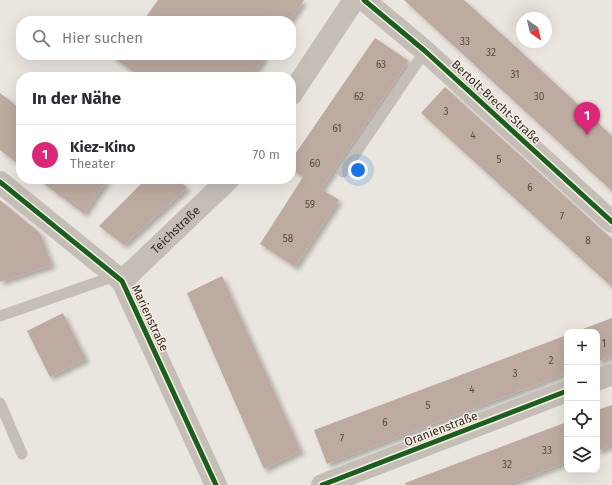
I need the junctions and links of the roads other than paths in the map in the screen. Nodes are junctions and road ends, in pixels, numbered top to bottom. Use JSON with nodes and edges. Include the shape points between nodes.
{"nodes":[{"id":1,"x":354,"y":0,"type":"edge"},
{"id":2,"x":364,"y":0,"type":"edge"},
{"id":3,"x":425,"y":51,"type":"junction"},
{"id":4,"x":296,"y":87,"type":"edge"},
{"id":5,"x":343,"y":172,"type":"dead end"},
{"id":6,"x":0,"y":182,"type":"edge"},
{"id":7,"x":223,"y":184,"type":"edge"},
{"id":8,"x":612,"y":222,"type":"edge"},
{"id":9,"x":119,"y":278,"type":"junction"},
{"id":10,"x":0,"y":316,"type":"edge"},
{"id":11,"x":612,"y":374,"type":"edge"},
{"id":12,"x":600,"y":379,"type":"edge"},
{"id":13,"x":564,"y":392,"type":"edge"},
{"id":14,"x":0,"y":403,"type":"edge"},
{"id":15,"x":22,"y":454,"type":"dead end"},
{"id":16,"x":216,"y":485,"type":"edge"},
{"id":17,"x":322,"y":485,"type":"edge"}],
"edges":[{"from":1,"to":4,"type":"street"},
{"from":2,"to":3,"type":"street","name":"Bertolt-Brecht-Straße"},
{"from":3,"to":5,"type":"lane"},
{"from":3,"to":8,"type":"street","name":"Bertolt-Brecht-Straße"},
{"from":6,"to":9,"type":"street","name":"Marienstraße"},
{"from":7,"to":9,"type":"street","name":"Teichstraße"},
{"from":9,"to":10,"type":"lane"},
{"from":9,"to":16,"type":"street","name":"Marienstraße"},
{"from":11,"to":12,"type":"street"},
{"from":13,"to":17,"type":"street","name":"Oranienstraße"},
{"from":14,"to":15,"type":"lane"}]}
